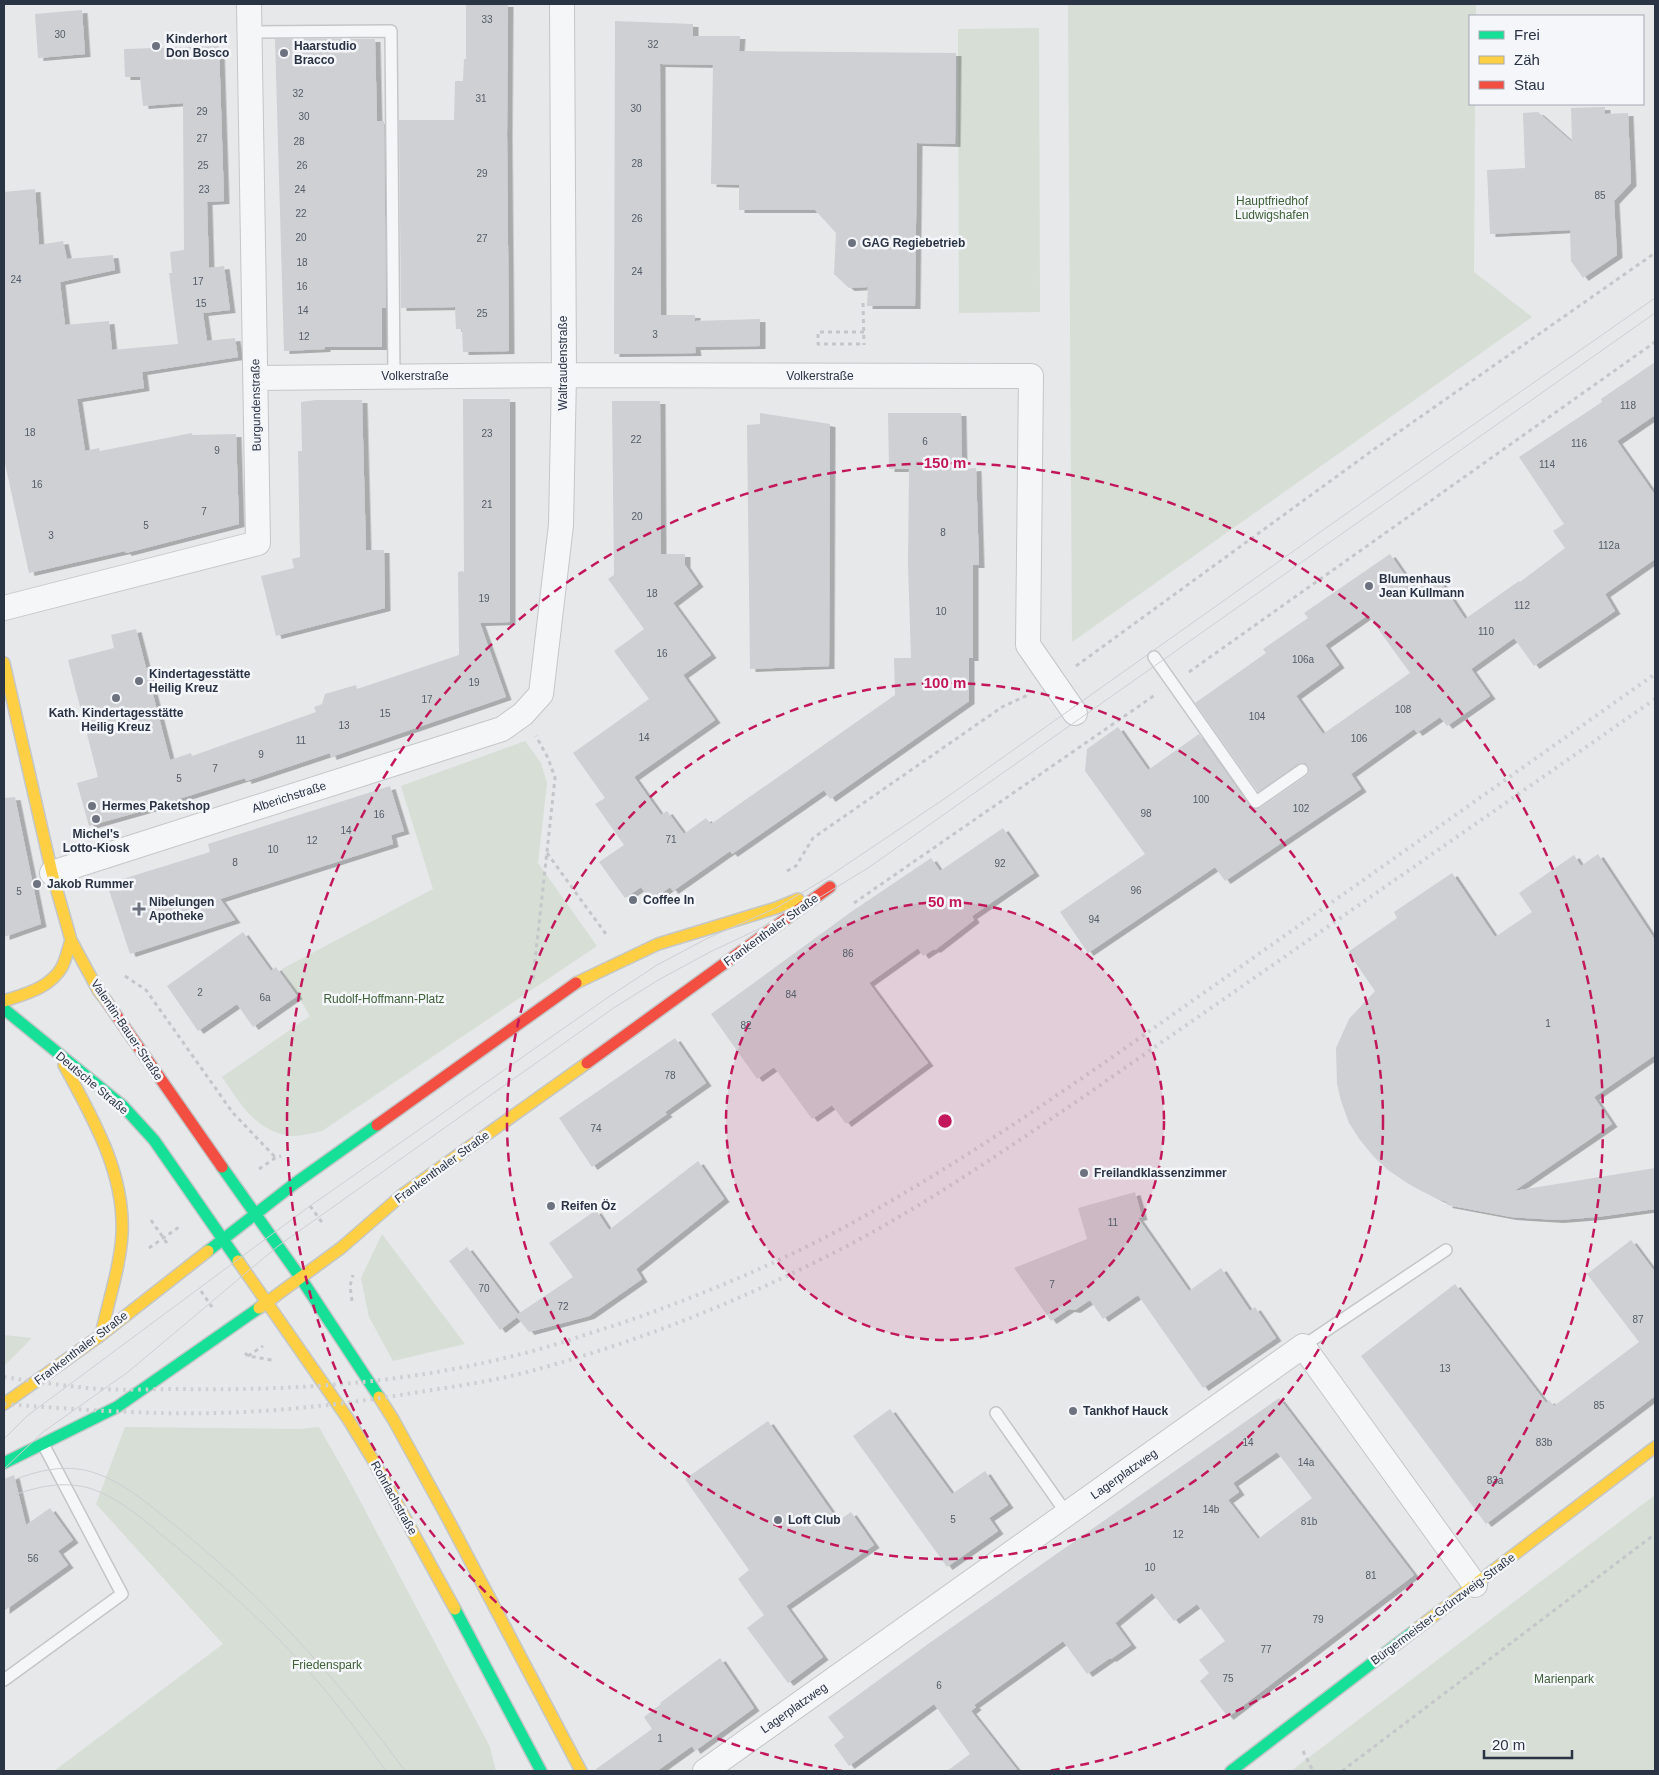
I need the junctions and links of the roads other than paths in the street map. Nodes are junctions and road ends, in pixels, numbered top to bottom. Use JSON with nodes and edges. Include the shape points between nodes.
{"nodes":[{"id":1,"x":249,"y":4,"type":"edge"},
{"id":2,"x":562,"y":4,"type":"edge"},
{"id":3,"x":249,"y":32,"type":"junction"},
{"id":4,"x":564,"y":375,"type":"junction"},
{"id":5,"x":394,"y":376,"type":"junction"},
{"id":6,"x":256,"y":378,"type":"junction"},
{"id":7,"x":4,"y":608,"type":"edge"},
{"id":8,"x":1154,"y":658,"type":"dead end"},
{"id":9,"x":4,"y":663,"type":"edge"},
{"id":10,"x":1075,"y":713,"type":"dead end"},
{"id":11,"x":523,"y":714,"type":"joint"},
{"id":12,"x":1302,"y":770,"type":"dead end"},
{"id":13,"x":52,"y":873,"type":"junction"},
{"id":14,"x":71,"y":940,"type":"junction"},
{"id":15,"x":4,"y":1001,"type":"edge"},
{"id":16,"x":4,"y":1009,"type":"edge"},
{"id":17,"x":59,"y":1055,"type":"junction"},
{"id":18,"x":255,"y":1212,"type":"junction"},
{"id":19,"x":223,"y":1238,"type":"junction"},
{"id":20,"x":1446,"y":1250,"type":"dead end"},
{"id":21,"x":300,"y":1277,"type":"junction"},
{"id":22,"x":266,"y":1302,"type":"junction"},
{"id":23,"x":100,"y":1335,"type":"junction"},
{"id":24,"x":1303,"y":1346,"type":"junction"},
{"id":25,"x":4,"y":1404,"type":"edge"},
{"id":26,"x":996,"y":1413,"type":"dead end"},
{"id":27,"x":43,"y":1444,"type":"junction"},
{"id":28,"x":1655,"y":1447,"type":"edge"},
{"id":29,"x":4,"y":1463,"type":"edge"},
{"id":30,"x":1068,"y":1514,"type":"junction"},
{"id":31,"x":1475,"y":1585,"type":"junction"},
{"id":32,"x":4,"y":1680,"type":"edge"},
{"id":33,"x":541,"y":1771,"type":"edge"},
{"id":34,"x":581,"y":1771,"type":"edge"},
{"id":35,"x":705,"y":1771,"type":"edge"},
{"id":36,"x":1231,"y":1771,"type":"edge"}],
"edges":[{"from":1,"to":3,"type":"street","name":"Burgundenstraße"},
{"from":2,"to":4,"type":"street","name":"Waltraudenstraße"},
{"from":3,"to":5,"type":"lane","via":[[390,31]]},
{"from":3,"to":6,"type":"street","name":"Burgundenstraße"},
{"from":4,"to":5,"type":"street","name":"Volkerstraße"},
{"from":4,"to":10,"type":"street","name":"Volkerstraße","via":[[1032,376],[1028,645]]},
{"from":4,"to":11,"type":"street","name":"Waltraudenstraße","via":[[561,525],[541,694]]},
{"from":5,"to":6,"type":"street","name":"Volkerstraße"},
{"from":6,"to":7,"type":"street","name":"Burgundenstraße","via":[[258,543]]},
{"from":8,"to":12,"type":"lane","via":[[1256,802]]},
{"from":9,"to":13,"type":"street","name":"Valentin-Bauer-Straße"},
{"from":11,"to":13,"type":"street","name":"Alberichstraße","via":[[502,728]]},
{"from":13,"to":14,"type":"street","name":"Valentin-Bauer-Straße"},
{"from":14,"to":15,"type":"street","via":[[62,967],[50,980],[35,991]]},
{"from":14,"to":18,"type":"street","name":"Valentin-Bauer-Straße","via":[[98,990]]},
{"from":16,"to":17,"type":"street","name":"Deutsche Straße"},
{"from":17,"to":19,"type":"street","name":"Deutsche Straße","via":[[122,1106],[154,1140]]},
{"from":17,"to":23,"type":"street","via":[[102,1138],[122,1207],[122,1235]]},
{"from":18,"to":19,"type":"street","name":"Frankenthaler Straße"},
{"from":18,"to":21,"type":"street","name":"Valentin-Bauer-Straße"},
{"from":18,"to":21,"type":"street","name":"Frankenthaler Straße","via":[[581,980],[658,944],[776,908],[830,887],[402,1195],[341,1248]]},
{"from":19,"to":22,"type":"street","name":"Rohrlachstraße"},
{"from":19,"to":23,"type":"street","name":"Frankenthaler Straße"},
{"from":20,"to":24,"type":"lane"},
{"from":21,"to":22,"type":"street","name":"Frankenthaler Straße"},
{"from":21,"to":34,"type":"street","via":[[394,1419]]},
{"from":22,"to":27,"type":"street","name":"Frankenthaler Straße","via":[[117,1407]]},
{"from":22,"to":33,"type":"street","name":"Rohrlachstraße","via":[[373,1460]]},
{"from":23,"to":25,"type":"street","name":"Frankenthaler Straße"},
{"from":24,"to":30,"type":"street","name":"Lagerplatzweg"},
{"from":24,"to":31,"type":"street"},
{"from":26,"to":30,"type":"lane"},
{"from":27,"to":29,"type":"street","name":"Frankenthaler Straße"},
{"from":27,"to":32,"type":"lane","via":[[122,1594]]},
{"from":28,"to":31,"type":"street","name":"Bürgermeister-Grünzweig-Straße"},
{"from":30,"to":35,"type":"street","name":"Lagerplatzweg"},
{"from":31,"to":36,"type":"street","name":"Bürgermeister-Grünzweig-Straße"}]}
